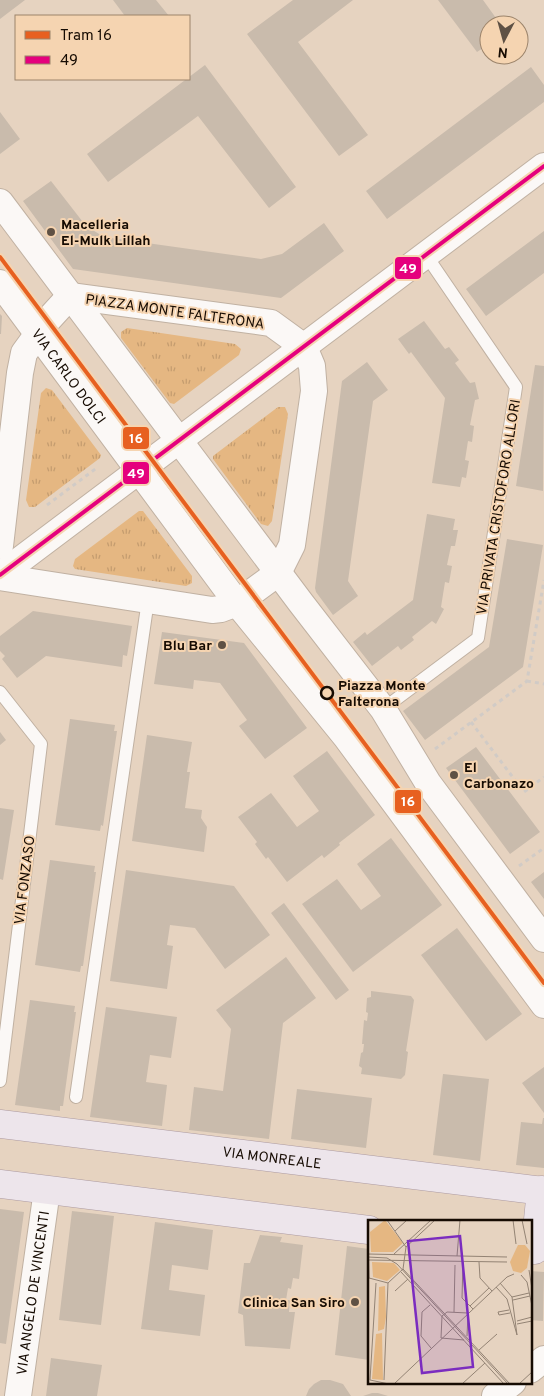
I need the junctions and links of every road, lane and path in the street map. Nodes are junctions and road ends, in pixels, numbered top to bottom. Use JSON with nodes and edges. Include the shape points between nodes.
{"nodes":[{"id":1,"x":544,"y":166,"type":"edge"},
{"id":2,"x":0,"y":202,"type":"edge"},
{"id":3,"x":426,"y":255,"type":"junction"},
{"id":4,"x":0,"y":283,"type":"edge"},
{"id":5,"x":70,"y":296,"type":"junction"},
{"id":6,"x":38,"y":333,"type":"junction"},
{"id":7,"x":304,"y":347,"type":"junction"},
{"id":8,"x":179,"y":440,"type":"junction"},
{"id":9,"x":98,"y":467,"type":"dead end"},
{"id":10,"x":138,"y":471,"type":"junction"},
{"id":11,"x":46,"y":505,"type":"dead end"},
{"id":12,"x":0,"y":546,"type":"edge"},
{"id":13,"x":278,"y":573,"type":"junction"},
{"id":14,"x":0,"y":576,"type":"edge"},
{"id":15,"x":544,"y":580,"type":"edge"},
{"id":16,"x":148,"y":600,"type":"junction"},
{"id":17,"x":237,"y":603,"type":"junction"},
{"id":18,"x":527,"y":681,"type":"junction"},
{"id":19,"x":544,"y":684,"type":"edge"},
{"id":20,"x":0,"y":692,"type":"edge"},
{"id":21,"x":383,"y":709,"type":"junction"},
{"id":22,"x":471,"y":722,"type":"junction"},
{"id":23,"x":416,"y":763,"type":"junction"},
{"id":24,"x":544,"y":777,"type":"edge"},
{"id":25,"x":544,"y":848,"type":"edge"},
{"id":26,"x":501,"y":880,"type":"junction"},
{"id":27,"x":544,"y":939,"type":"edge"},
{"id":28,"x":544,"y":1005,"type":"edge"},
{"id":29,"x":0,"y":1081,"type":"edge"},
{"id":30,"x":76,"y":1097,"type":"dead end"},
{"id":31,"x":0,"y":1124,"type":"edge"},
{"id":32,"x":0,"y":1184,"type":"edge"},
{"id":33,"x":47,"y":1190,"type":"junction"},
{"id":34,"x":543,"y":1191,"type":"edge"},
{"id":35,"x":368,"y":1230,"type":"edge"},
{"id":36,"x":536,"y":1250,"type":"edge"},
{"id":37,"x":544,"y":1359,"type":"edge"},
{"id":38,"x":532,"y":1368,"type":"edge"},
{"id":39,"x":510,"y":1384,"type":"edge"},
{"id":40,"x":18,"y":1396,"type":"edge"},
{"id":41,"x":495,"y":1396,"type":"edge"}],
"edges":[{"from":1,"to":3,"type":"street"},
{"from":2,"to":5,"type":"street"},
{"from":3,"to":7,"type":"street"},
{"from":3,"to":21,"type":"lane","name":"VIA PRIVATA CRISTOFORO ALLORI","via":[[516,387],[478,638]]},
{"from":4,"to":6,"type":"street","name":"VIA CARLO DOLCI"},
{"from":5,"to":6,"type":"street","name":"PIAZZA MONTE FALTERONA"},
{"from":5,"to":7,"type":"street","name":"PIAZZA MONTE FALTERONA","via":[[271,323]]},
{"from":5,"to":8,"type":"street","name":"PIAZZA MONTE FALTERONA"},
{"from":6,"to":10,"type":"street","name":"VIA CARLO DOLCI"},
{"from":6,"to":12,"type":"street","name":"PIAZZA MONTE FALTERONA","via":[[24,353],[20,374]]},
{"from":7,"to":8,"type":"street"},
{"from":7,"to":13,"type":"street","via":[[312,366],[314,391],[292,546]]},
{"from":8,"to":10,"type":"street"},
{"from":8,"to":13,"type":"street","name":"PIAZZA MONTE FALTERONA"},
{"from":9,"to":11,"type":"path"},
{"from":10,"to":14,"type":"street"},
{"from":10,"to":17,"type":"street"},
{"from":13,"to":17,"type":"street"},
{"from":13,"to":21,"type":"street","name":"PIAZZA MONTE FALTERONA"},
{"from":14,"to":16,"type":"street"},
{"from":15,"to":18,"type":"path"},
{"from":16,"to":17,"type":"street","via":[[212,610]]},
{"from":16,"to":30,"type":"lane"},
{"from":17,"to":28,"type":"street","via":[[346,737]]},
{"from":18,"to":19,"type":"path"},
{"from":18,"to":22,"type":"path"},
{"from":20,"to":29,"type":"lane","name":"VIA FONZASO","via":[[41,744]]},
{"from":21,"to":23,"type":"street","name":"PIAZZA MONTE FALTERONA"},
{"from":22,"to":23,"type":"path"},
{"from":22,"to":24,"type":"path","via":[[524,792]]},
{"from":23,"to":26,"type":"street","name":"PIAZZA MONTE FALTERONA"},
{"from":25,"to":26,"type":"path"},
{"from":26,"to":27,"type":"street","name":"PIAZZA MONTE FALTERONA"},
{"from":31,"to":34,"type":"main road","name":"VIA MONREALE"},
{"from":32,"to":33,"type":"main road"},
{"from":33,"to":35,"type":"main road"},
{"from":33,"to":40,"type":"street","name":"VIA ANGELO DE VINCENTI"},
{"from":34,"to":36,"type":"main road"},
{"from":37,"to":38,"type":"street"},
{"from":39,"to":41,"type":"street"}]}
